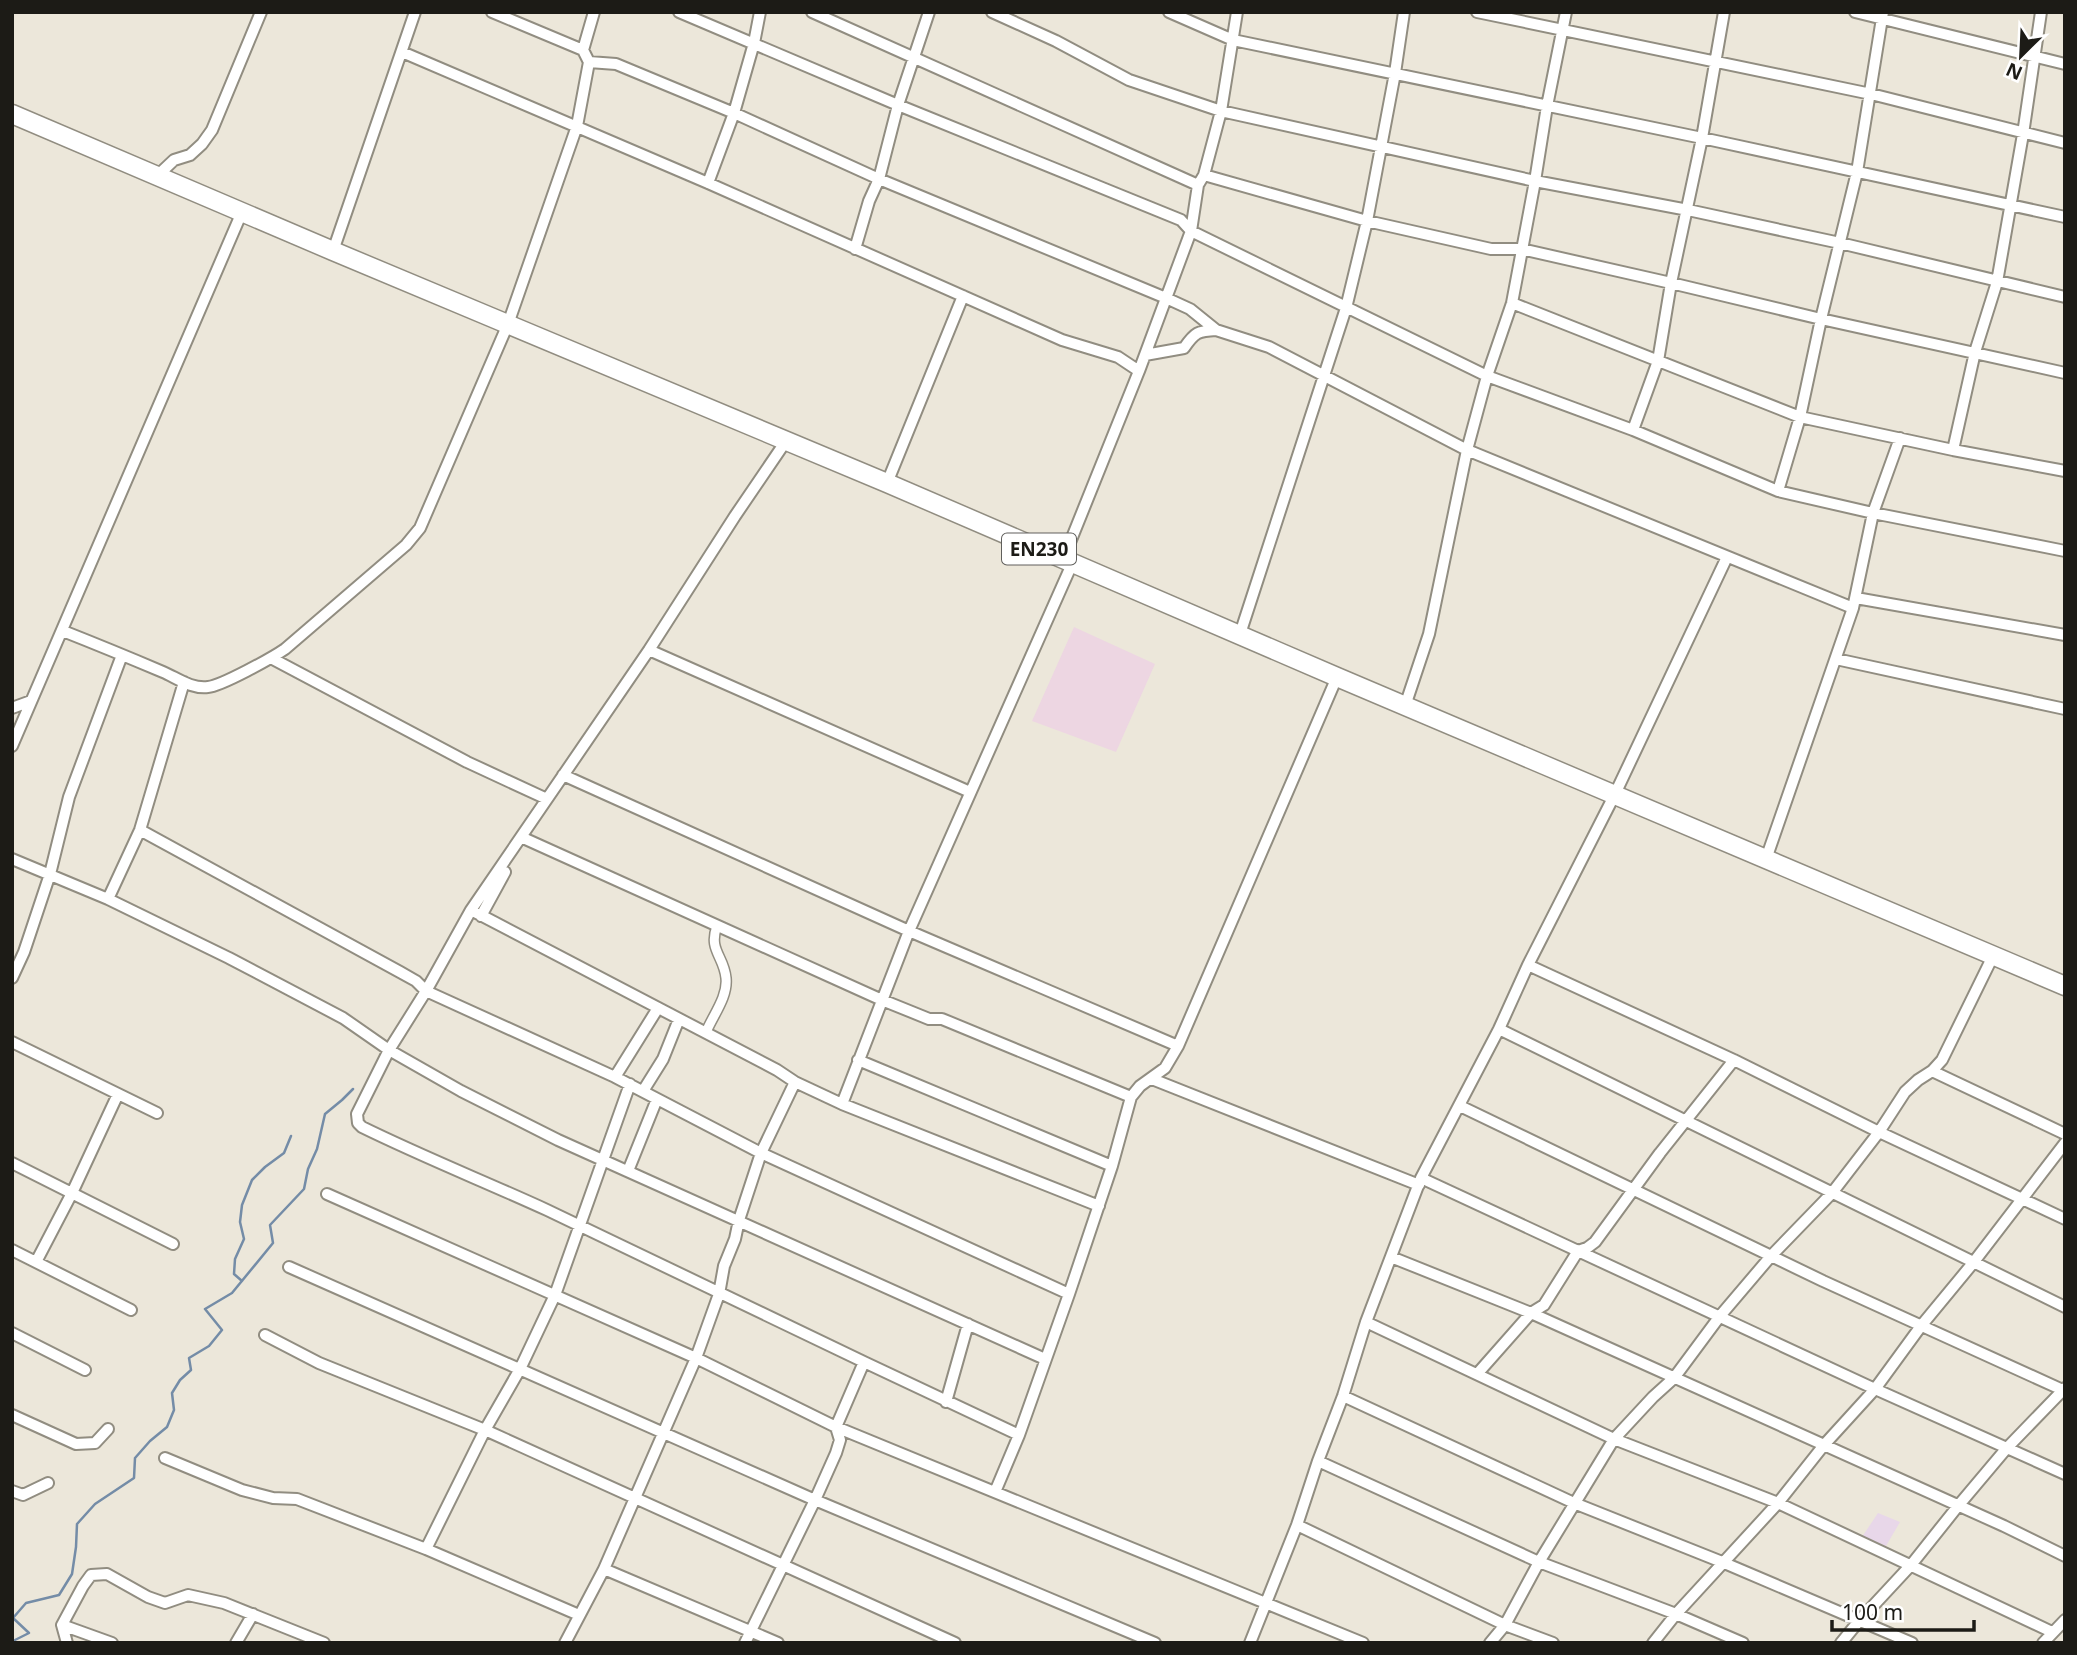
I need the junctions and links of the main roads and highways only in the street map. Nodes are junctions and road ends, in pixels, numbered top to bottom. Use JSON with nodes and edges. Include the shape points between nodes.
{"nodes":[{"id":1,"x":12,"y":114,"type":"edge"},
{"id":2,"x":2065,"y":986,"type":"edge"}],
"edges":[{"from":1,"to":2,"type":"main road","number":"EN230"}]}
